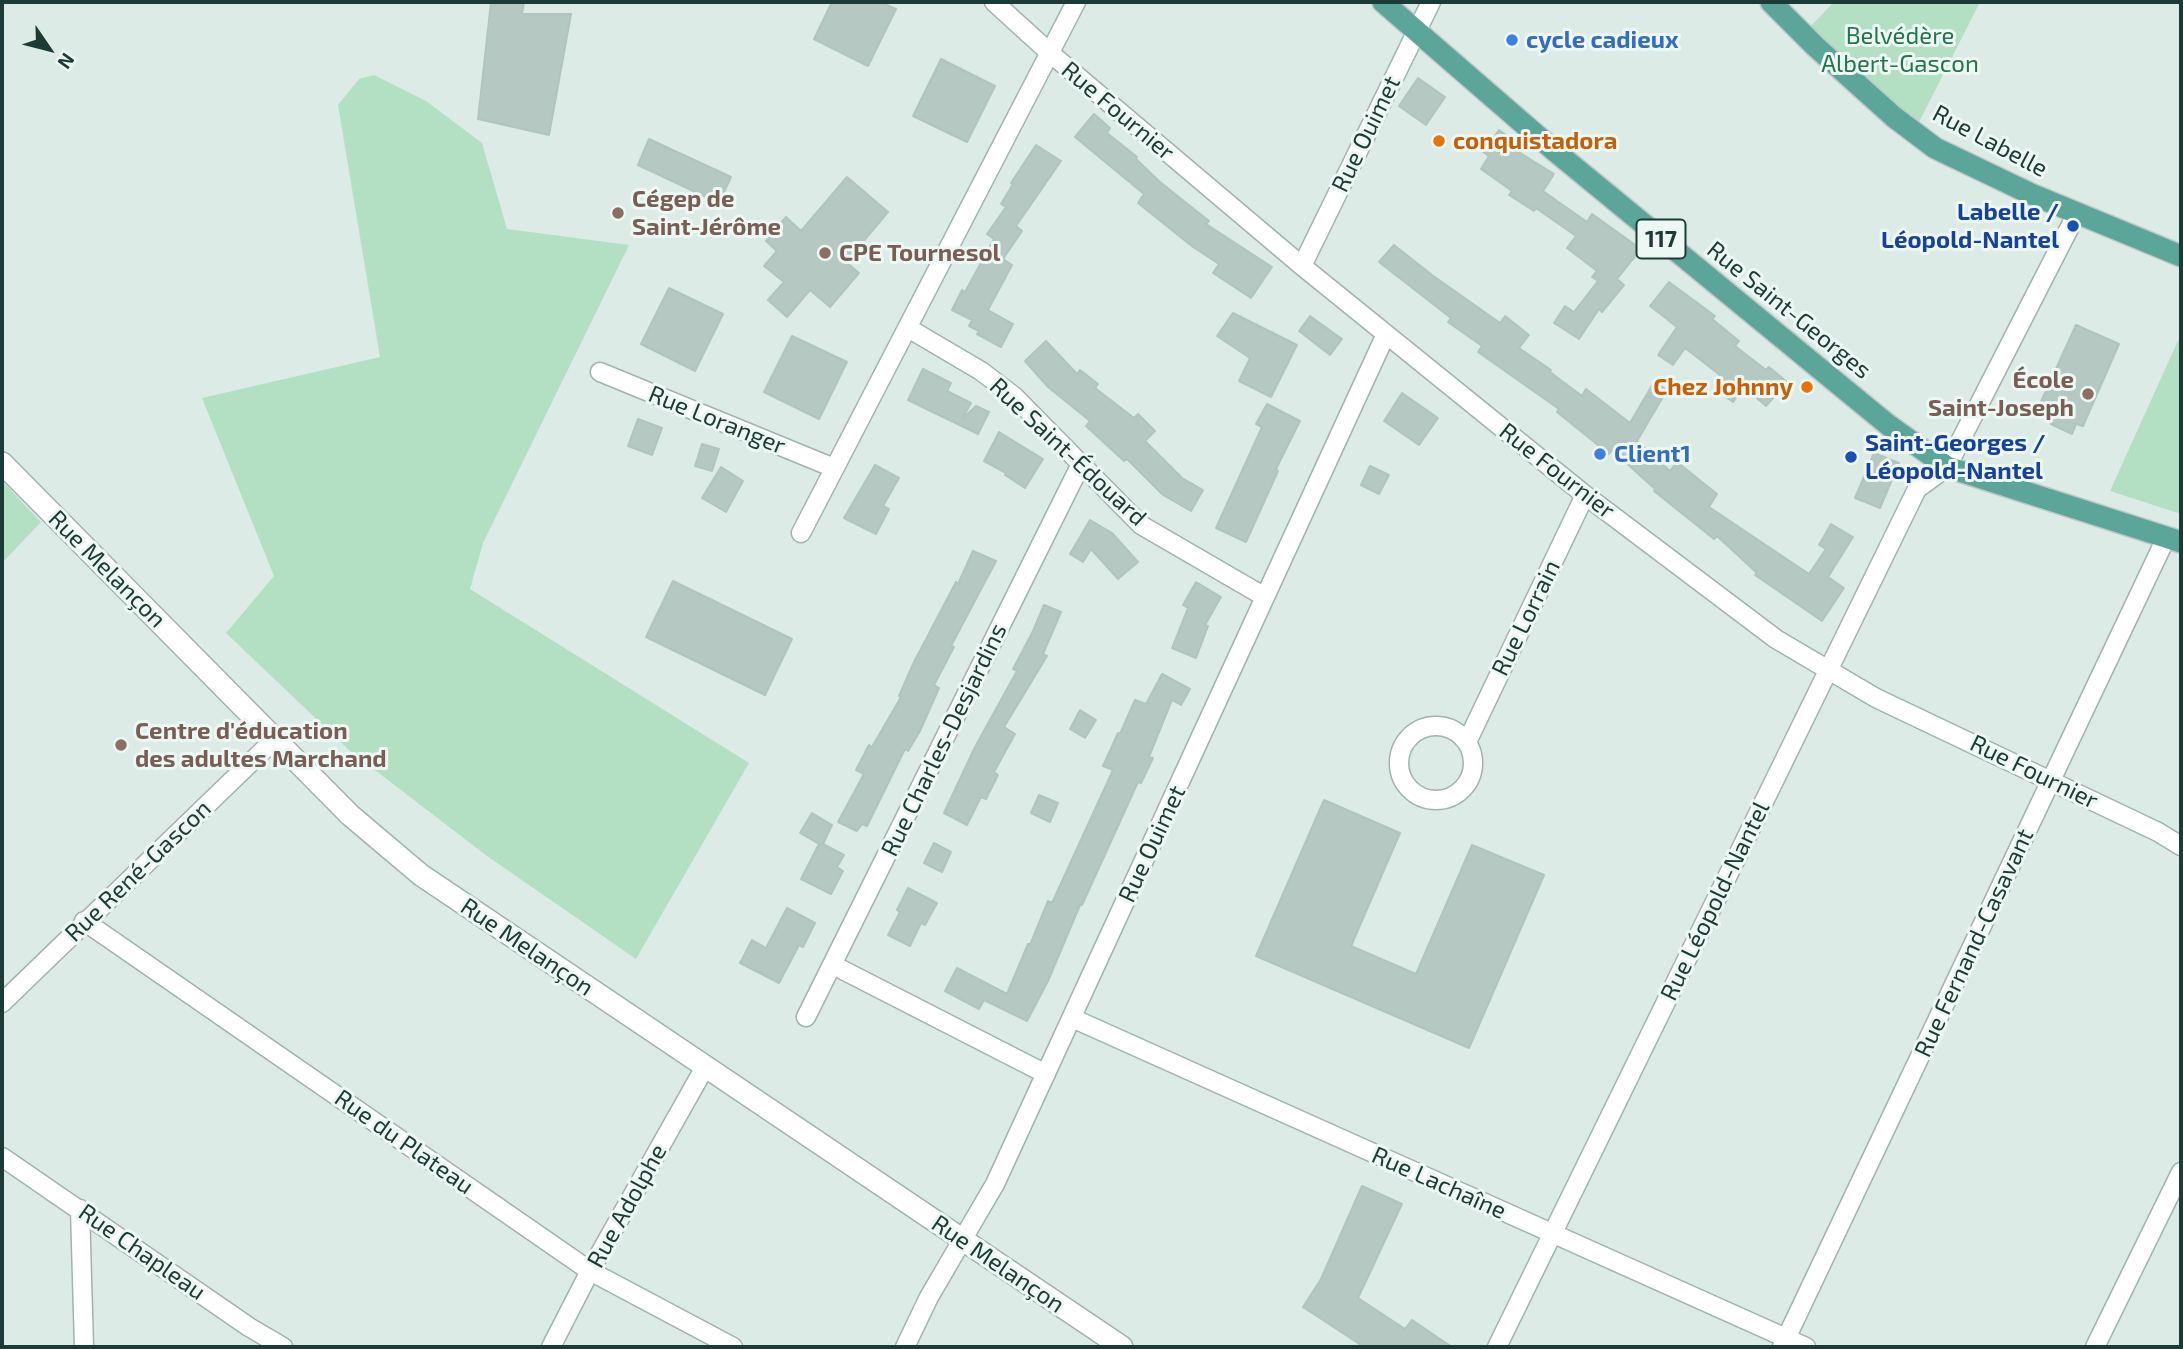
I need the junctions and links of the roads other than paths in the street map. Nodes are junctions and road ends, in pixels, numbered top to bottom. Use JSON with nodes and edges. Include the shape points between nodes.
{"nodes":[{"id":1,"x":994,"y":2,"type":"edge"},
{"id":2,"x":1076,"y":2,"type":"edge"},
{"id":3,"x":1383,"y":2,"type":"edge"},
{"id":4,"x":1431,"y":2,"type":"edge"},
{"id":5,"x":1771,"y":2,"type":"edge"},
{"id":6,"x":1416,"y":30,"type":"junction"},
{"id":7,"x":1050,"y":53,"type":"junction"},
{"id":8,"x":2077,"y":213,"type":"junction"},
{"id":9,"x":2181,"y":256,"type":"edge"},
{"id":10,"x":1302,"y":267,"type":"junction"},
{"id":11,"x":908,"y":328,"type":"junction"},
{"id":12,"x":1386,"y":334,"type":"junction"},
{"id":13,"x":600,"y":372,"type":"dead end"},
{"id":14,"x":2,"y":463,"type":"edge"},
{"id":15,"x":1081,"y":464,"type":"junction"},
{"id":16,"x":1947,"y":467,"type":"junction"},
{"id":17,"x":834,"y":468,"type":"junction"},
{"id":18,"x":1585,"y":495,"type":"junction"},
{"id":19,"x":801,"y":533,"type":"dead end"},
{"id":20,"x":2174,"y":540,"type":"edge"},
{"id":21,"x":1265,"y":597,"type":"junction"},
{"id":22,"x":1827,"y":669,"type":"junction"},
{"id":23,"x":275,"y":740,"type":"junction"},
{"id":24,"x":1467,"y":742,"type":"junction"},
{"id":25,"x":2051,"y":780,"type":"junction"},
{"id":26,"x":2181,"y":846,"type":"edge"},
{"id":27,"x":84,"y":921,"type":"junction"},
{"id":28,"x":834,"y":965,"type":"junction"},
{"id":29,"x":2,"y":1003,"type":"edge"},
{"id":30,"x":806,"y":1017,"type":"dead end"},
{"id":31,"x":1072,"y":1018,"type":"junction"},
{"id":32,"x":705,"y":1067,"type":"junction"},
{"id":33,"x":1046,"y":1074,"type":"junction"},
{"id":34,"x":2,"y":1157,"type":"edge"},
{"id":35,"x":2181,"y":1171,"type":"edge"},
{"id":36,"x":80,"y":1209,"type":"junction"},
{"id":37,"x":1553,"y":1234,"type":"junction"},
{"id":38,"x":962,"y":1240,"type":"junction"},
{"id":39,"x":590,"y":1271,"type":"junction"},
{"id":40,"x":1784,"y":1343,"type":"edge"},
{"id":41,"x":84,"y":1347,"type":"edge"},
{"id":42,"x":283,"y":1347,"type":"edge"},
{"id":43,"x":551,"y":1347,"type":"edge"},
{"id":44,"x":733,"y":1347,"type":"edge"},
{"id":45,"x":905,"y":1347,"type":"edge"},
{"id":46,"x":1122,"y":1347,"type":"edge"},
{"id":47,"x":1497,"y":1347,"type":"edge"},
{"id":48,"x":1806,"y":1347,"type":"edge"},
{"id":49,"x":2095,"y":1347,"type":"edge"}],
"edges":[{"from":1,"to":7,"type":"street","name":"Rue Fournier"},
{"from":2,"to":7,"type":"street"},
{"from":3,"to":6,"type":"main road","name":"Rue Saint-Georges","number":"117"},
{"from":4,"to":6,"type":"street","name":"Rue Ouimet"},
{"from":5,"to":8,"type":"main road","name":"Rue Labelle","via":[[1894,117],[1936,148]]},
{"from":6,"to":10,"type":"street","name":"Rue Ouimet"},
{"from":6,"to":16,"type":"main road","name":"Rue Saint-Georges","number":"117","via":[[1566,161],[1876,416]]},
{"from":7,"to":10,"type":"street","name":"Rue Fournier"},
{"from":7,"to":11,"type":"street"},
{"from":8,"to":9,"type":"main road","name":"Rue Labelle"},
{"from":8,"to":16,"type":"street"},
{"from":10,"to":12,"type":"street","name":"Rue Fournier"},
{"from":11,"to":15,"type":"street","name":"Rue Saint-Édouard","via":[[981,371]]},
{"from":11,"to":17,"type":"street"},
{"from":12,"to":18,"type":"street","name":"Rue Fournier"},
{"from":12,"to":21,"type":"street","name":"Rue Ouimet"},
{"from":13,"to":17,"type":"street","name":"Rue Loranger"},
{"from":14,"to":23,"type":"street","name":"Rue Melançon"},
{"from":15,"to":21,"type":"street","name":"Rue Saint-Édouard","via":[[1141,525]]},
{"from":15,"to":28,"type":"street","name":"Rue Charles-Desjardins"},
{"from":16,"to":20,"type":"main road","name":"Rue Saint-Georges","number":"117"},
{"from":16,"to":22,"type":"street","name":"Rue Léopold-Nantel","via":[[1917,489]]},
{"from":17,"to":19,"type":"street"},
{"from":18,"to":22,"type":"street","name":"Rue Fournier","via":[[1776,639]]},
{"from":18,"to":24,"type":"street","name":"Rue Lorrain"},
{"from":20,"to":25,"type":"street","name":"Rue Fernand-Casavant"},
{"from":21,"to":31,"type":"street","name":"Rue Ouimet"},
{"from":22,"to":25,"type":"street","name":"Rue Fournier","via":[[1876,698]]},
{"from":22,"to":37,"type":"street","name":"Rue Léopold-Nantel"},
{"from":23,"to":27,"type":"street","name":"Rue René-Gascon"},
{"from":23,"to":32,"type":"street","name":"Rue Melançon","via":[[350,815],[421,875]]},
{"from":24,"to":24,"type":"street","via":[[1447,727],[1423,728],[1412,734],[1400,756],[1403,779],[1419,796],[1443,799],[1454,795],[1464,787],[1473,766]]},
{"from":25,"to":26,"type":"street","name":"Rue Fournier"},
{"from":25,"to":40,"type":"street","name":"Rue Fernand-Casavant"},
{"from":27,"to":29,"type":"street","name":"Rue René-Gascon"},
{"from":27,"to":39,"type":"street","name":"Rue du Plateau"},
{"from":28,"to":30,"type":"street","name":"Rue Charles-Desjardins"},
{"from":28,"to":33,"type":"street"},
{"from":31,"to":33,"type":"street","name":"Rue Ouimet"},
{"from":31,"to":37,"type":"street","name":"Rue Lachaîne"},
{"from":32,"to":38,"type":"street","name":"Rue Melançon"},
{"from":32,"to":39,"type":"street","name":"Rue Adolphe"},
{"from":33,"to":38,"type":"street","name":"Rue Ouimet","via":[[995,1184]]},
{"from":34,"to":36,"type":"street","name":"Rue Chapleau"},
{"from":35,"to":49,"type":"street"},
{"from":36,"to":41,"type":"street"},
{"from":36,"to":42,"type":"street","name":"Rue Chapleau"},
{"from":37,"to":40,"type":"street","name":"Rue Lachaîne"},
{"from":37,"to":47,"type":"street","name":"Rue Léopold-Nantel"},
{"from":38,"to":45,"type":"street","name":"Rue Ouimet"},
{"from":38,"to":46,"type":"street","name":"Rue Melançon"},
{"from":39,"to":43,"type":"street","name":"Rue Adolphe"},
{"from":39,"to":44,"type":"street","name":"Rue du Plateau"},
{"from":40,"to":48,"type":"street","name":"Rue Lachaîne"}]}
